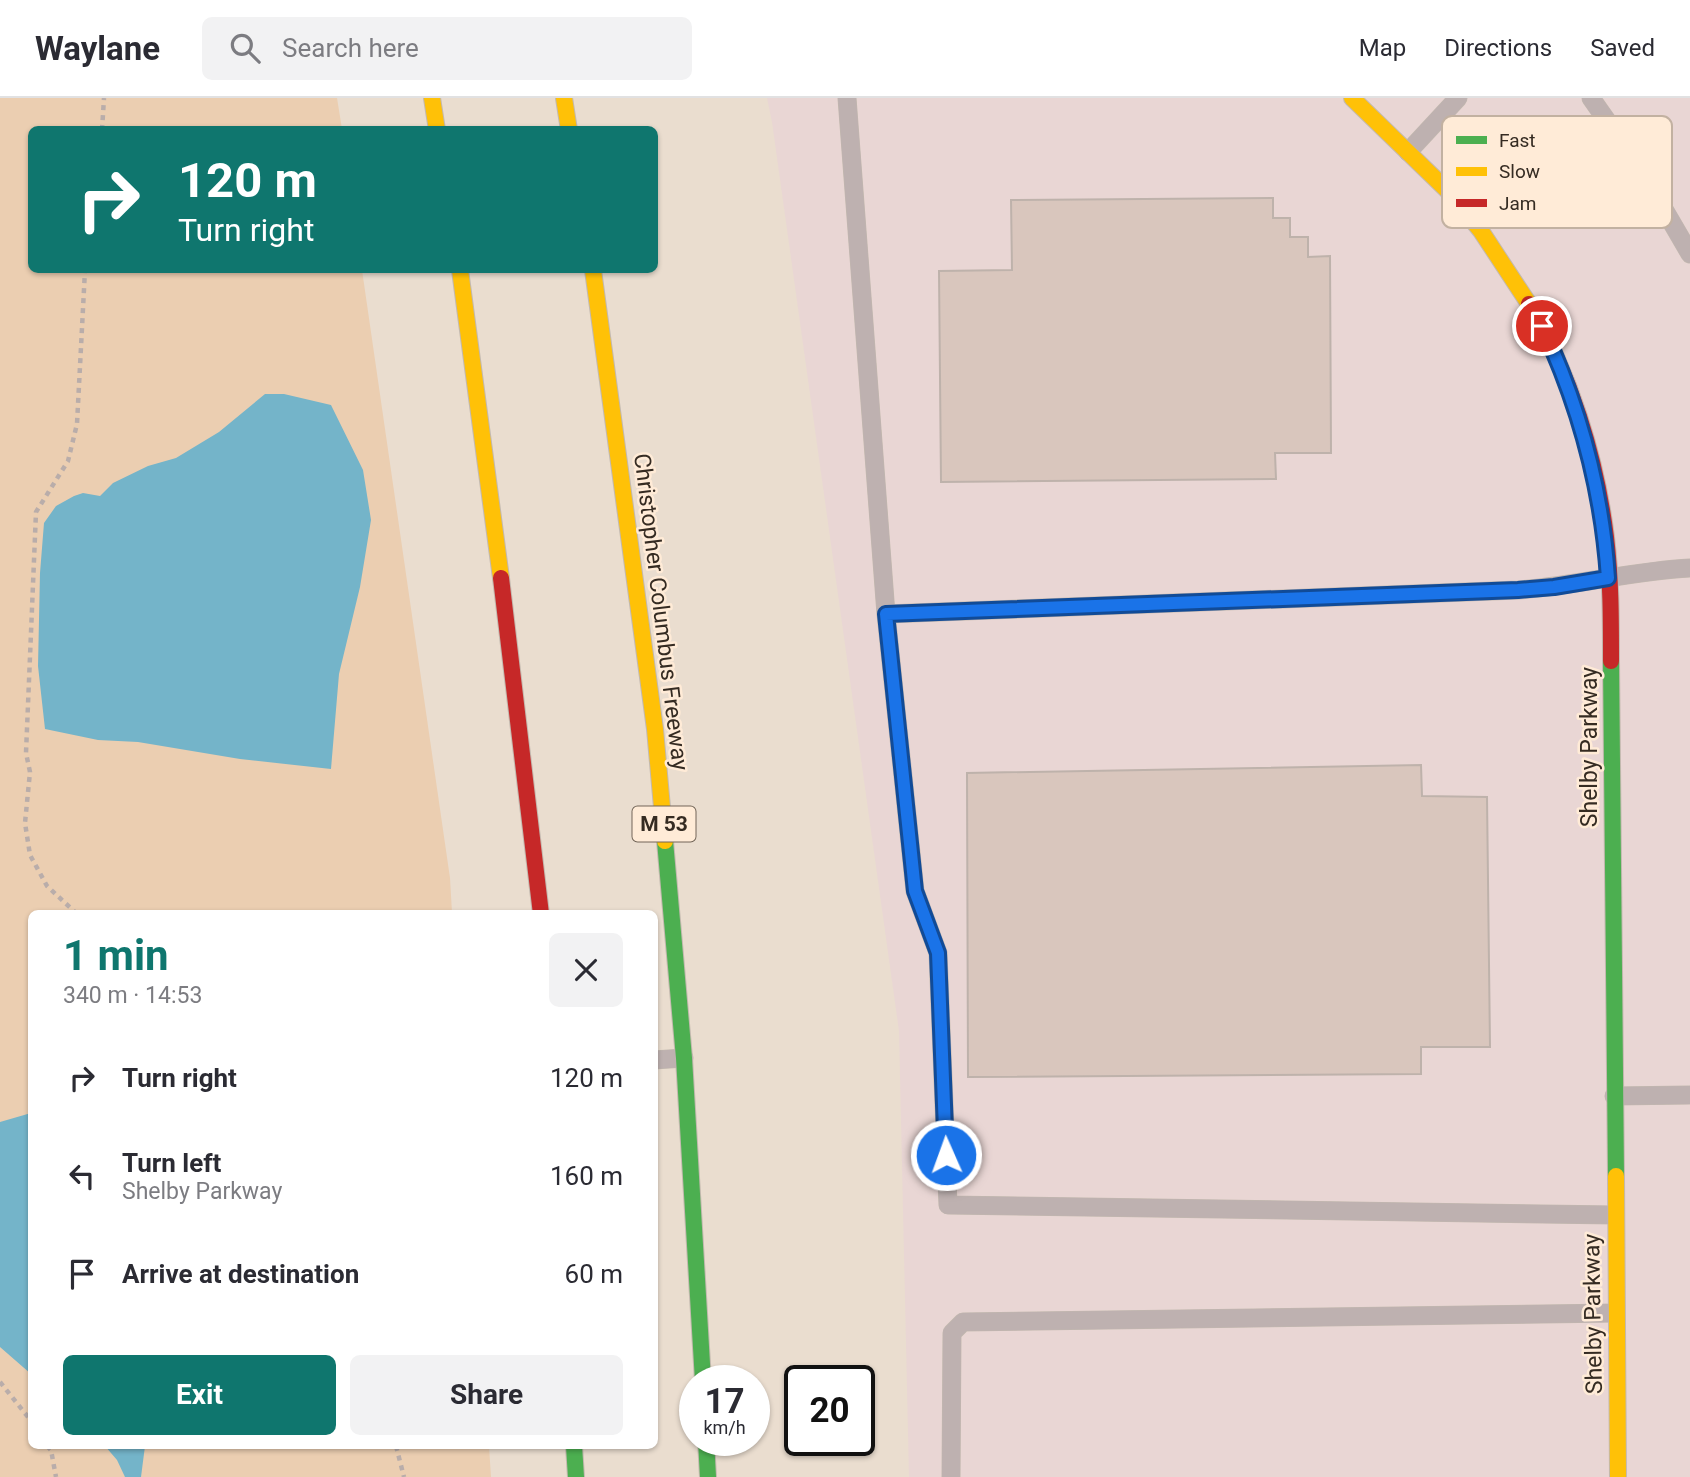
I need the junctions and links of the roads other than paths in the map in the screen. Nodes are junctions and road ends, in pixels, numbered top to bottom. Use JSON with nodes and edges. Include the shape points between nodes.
{"nodes":[{"id":1,"x":432,"y":98,"type":"edge"},
{"id":2,"x":564,"y":98,"type":"edge"},
{"id":3,"x":847,"y":98,"type":"edge"},
{"id":4,"x":1352,"y":98,"type":"edge"},
{"id":5,"x":1458,"y":98,"type":"edge"},
{"id":6,"x":1591,"y":98,"type":"edge"},
{"id":7,"x":1604,"y":116,"type":"edge"},
{"id":8,"x":436,"y":126,"type":"edge"},
{"id":9,"x":568,"y":126,"type":"edge"},
{"id":10,"x":1408,"y":152,"type":"junction"},
{"id":11,"x":1442,"y":185,"type":"edge"},
{"id":12,"x":1672,"y":223,"type":"edge"},
{"id":13,"x":1477,"y":228,"type":"edge"},
{"id":14,"x":1690,"y":254,"type":"edge"},
{"id":15,"x":460,"y":273,"type":"edge"},
{"id":16,"x":593,"y":273,"type":"edge"},
{"id":17,"x":1690,"y":568,"type":"edge"},
{"id":18,"x":1608,"y":578,"type":"junction"},
{"id":19,"x":886,"y":614,"type":"junction"},
{"id":20,"x":541,"y":910,"type":"edge"},
{"id":21,"x":684,"y":1058,"type":"junction"},
{"id":22,"x":658,"y":1060,"type":"edge"},
{"id":23,"x":1614,"y":1096,"type":"junction"},
{"id":24,"x":1690,"y":1096,"type":"edge"},
{"id":25,"x":1615,"y":1215,"type":"junction"},
{"id":26,"x":1615,"y":1313,"type":"junction"},
{"id":27,"x":702,"y":1365,"type":"edge"},
{"id":28,"x":574,"y":1449,"type":"edge"},
{"id":29,"x":707,"y":1456,"type":"edge"},
{"id":30,"x":576,"y":1477,"type":"edge"},
{"id":31,"x":708,"y":1477,"type":"edge"},
{"id":32,"x":951,"y":1477,"type":"edge"},
{"id":33,"x":1618,"y":1477,"type":"edge"}],
"edges":[{"from":1,"to":8,"type":"main road"},
{"from":2,"to":9,"type":"main road"},
{"from":3,"to":19,"type":"lane"},
{"from":4,"to":10,"type":"main road","name":"Shelby Parkway"},
{"from":5,"to":10,"type":"lane"},
{"from":6,"to":7,"type":"lane"},
{"from":10,"to":11,"type":"main road","name":"Shelby Parkway"},
{"from":12,"to":14,"type":"lane"},
{"from":13,"to":18,"type":"main road","name":"Shelby Parkway","via":[[1522,291],[1560,364],[1589,451],[1606,538]]},
{"from":15,"to":20,"type":"main road"},
{"from":16,"to":21,"type":"main road","name":"Christopher Columbus Freeway","number":"M 53","via":[[655,729]]},
{"from":17,"to":18,"type":"lane"},
{"from":18,"to":19,"type":"lane","via":[[1518,590]]},
{"from":18,"to":23,"type":"main road","name":"Shelby Parkway"},
{"from":19,"to":25,"type":"lane","via":[[915,891],[938,953],[948,1205]]},
{"from":21,"to":22,"type":"lane"},
{"from":21,"to":27,"type":"main road","name":"Christopher Columbus Freeway","number":"M 53"},
{"from":23,"to":24,"type":"lane"},
{"from":23,"to":25,"type":"main road","name":"Shelby Parkway"},
{"from":25,"to":26,"type":"main road","name":"Shelby Parkway"},
{"from":26,"to":32,"type":"lane","via":[[963,1322],[951,1333]]},
{"from":26,"to":33,"type":"main road","name":"Shelby Parkway"},
{"from":28,"to":30,"type":"main road"},
{"from":29,"to":31,"type":"main road"}]}
